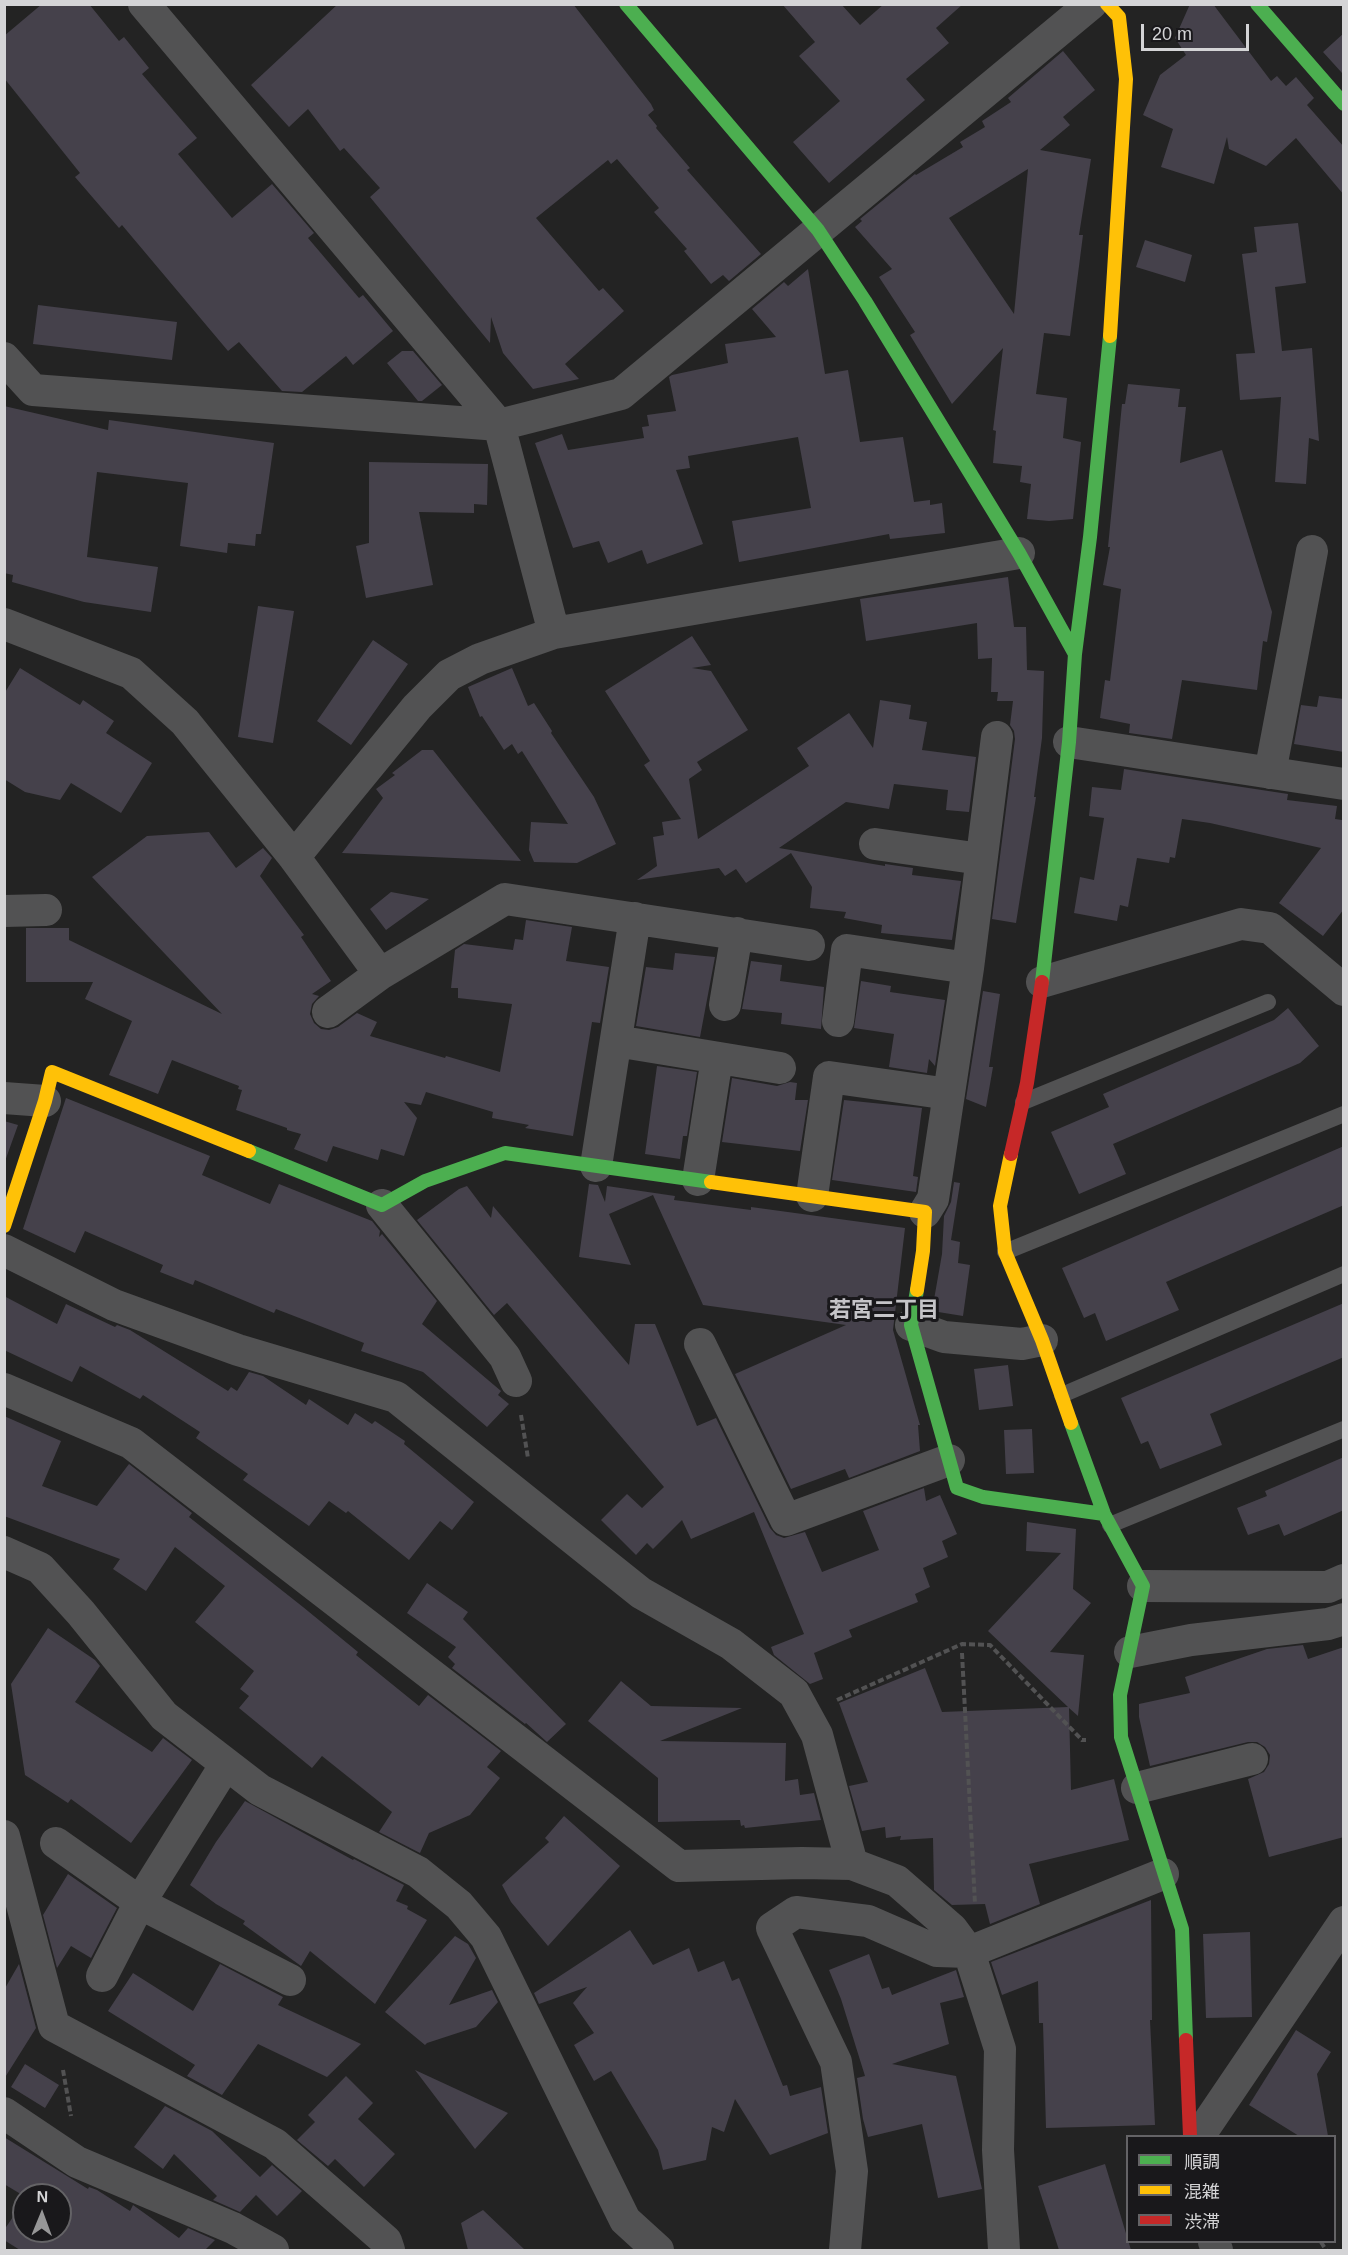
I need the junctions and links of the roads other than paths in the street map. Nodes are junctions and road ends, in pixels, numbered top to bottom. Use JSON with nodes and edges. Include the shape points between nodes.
{"nodes":[{"id":1,"x":144,"y":4,"type":"edge"},
{"id":2,"x":626,"y":4,"type":"edge"},
{"id":3,"x":1091,"y":4,"type":"edge"},
{"id":4,"x":1107,"y":4,"type":"edge"},
{"id":5,"x":1257,"y":4,"type":"edge"},
{"id":6,"x":1344,"y":104,"type":"edge"},
{"id":7,"x":818,"y":230,"type":"junction"},
{"id":8,"x":4,"y":358,"type":"edge"},
{"id":9,"x":499,"y":425,"type":"junction"},
{"id":10,"x":1312,"y":551,"type":"dead end"},
{"id":11,"x":1019,"y":554,"type":"junction"},
{"id":12,"x":4,"y":624,"type":"edge"},
{"id":13,"x":554,"y":633,"type":"junction"},
{"id":14,"x":1075,"y":654,"type":"junction"},
{"id":15,"x":997,"y":737,"type":"dead end"},
{"id":16,"x":1069,"y":742,"type":"junction"},
{"id":17,"x":1270,"y":773,"type":"junction"},
{"id":18,"x":1344,"y":784,"type":"edge"},
{"id":19,"x":875,"y":844,"type":"dead end"},
{"id":20,"x":294,"y":857,"type":"junction"},
{"id":21,"x":981,"y":859,"type":"junction"},
{"id":22,"x":46,"y":910,"type":"dead end"},
{"id":23,"x":4,"y":911,"type":"edge"},
{"id":24,"x":635,"y":918,"type":"junction"},
{"id":25,"x":737,"y":933,"type":"junction"},
{"id":26,"x":809,"y":945,"type":"dead end"},
{"id":27,"x":968,"y":969,"type":"junction"},
{"id":28,"x":380,"y":974,"type":"junction"},
{"id":29,"x":1042,"y":982,"type":"junction"},
{"id":30,"x":1344,"y":990,"type":"edge"},
{"id":31,"x":1268,"y":1002,"type":"dead end"},
{"id":32,"x":725,"y":1005,"type":"dead end"},
{"id":33,"x":328,"y":1012,"type":"dead end"},
{"id":34,"x":838,"y":1021,"type":"dead end"},
{"id":35,"x":616,"y":1041,"type":"junction"},
{"id":36,"x":717,"y":1058,"type":"junction"},
{"id":37,"x":780,"y":1068,"type":"dead end"},
{"id":38,"x":949,"y":1094,"type":"junction"},
{"id":39,"x":4,"y":1098,"type":"edge"},
{"id":40,"x":45,"y":1101,"type":"junction"},
{"id":41,"x":1023,"y":1102,"type":"junction"},
{"id":42,"x":1344,"y":1114,"type":"edge"},
{"id":43,"x":596,"y":1166,"type":"junction"},
{"id":44,"x":698,"y":1180,"type":"junction"},
{"id":45,"x":812,"y":1196,"type":"junction"},
{"id":46,"x":382,"y":1205,"type":"junction"},
{"id":47,"x":926,"y":1212,"type":"junction"},
{"id":48,"x":4,"y":1226,"type":"edge"},
{"id":49,"x":4,"y":1250,"type":"edge"},
{"id":50,"x":1005,"y":1252,"type":"junction"},
{"id":51,"x":1344,"y":1274,"type":"edge"},
{"id":52,"x":912,"y":1325,"type":"junction"},
{"id":53,"x":1042,"y":1340,"type":"junction"},
{"id":54,"x":700,"y":1344,"type":"dead end"},
{"id":55,"x":516,"y":1381,"type":"road end"},
{"id":56,"x":4,"y":1389,"type":"edge"},
{"id":57,"x":1062,"y":1395,"type":"junction"},
{"id":58,"x":1344,"y":1429,"type":"edge"},
{"id":59,"x":949,"y":1460,"type":"junction"},
{"id":60,"x":1107,"y":1519,"type":"junction"},
{"id":61,"x":4,"y":1552,"type":"edge"},
{"id":62,"x":1344,"y":1580,"type":"edge"},
{"id":63,"x":1143,"y":1586,"type":"junction"},
{"id":64,"x":1344,"y":1619,"type":"edge"},
{"id":65,"x":1130,"y":1652,"type":"junction"},
{"id":66,"x":1252,"y":1759,"type":"dead end"},
{"id":67,"x":226,"y":1764,"type":"junction"},
{"id":68,"x":1137,"y":1788,"type":"junction"},
{"id":69,"x":4,"y":1836,"type":"edge"},
{"id":70,"x":56,"y":1843,"type":"dead end"},
{"id":71,"x":852,"y":1864,"type":"junction"},
{"id":72,"x":1163,"y":1874,"type":"junction"},
{"id":73,"x":140,"y":1902,"type":"junction"},
{"id":74,"x":1344,"y":1923,"type":"edge"},
{"id":75,"x":969,"y":1952,"type":"junction"},
{"id":76,"x":102,"y":1976,"type":"dead end"},
{"id":77,"x":290,"y":1980,"type":"dead end"},
{"id":78,"x":4,"y":2113,"type":"edge"},
{"id":79,"x":1190,"y":2135,"type":"edge"},
{"id":80,"x":1200,"y":2135,"type":"edge"},
{"id":81,"x":273,"y":2250,"type":"edge"},
{"id":82,"x":389,"y":2250,"type":"edge"},
{"id":83,"x":658,"y":2250,"type":"edge"},
{"id":84,"x":845,"y":2250,"type":"edge"},
{"id":85,"x":1004,"y":2250,"type":"edge"}],
"edges":[{"from":1,"to":9,"type":"street"},
{"from":2,"to":7,"type":"street"},
{"from":3,"to":7,"type":"street"},
{"from":4,"to":14,"type":"street","via":[[1119,17],[1126,79],[1114,297]]},
{"from":5,"to":6,"type":"street"},
{"from":7,"to":9,"type":"street","via":[[621,394]]},
{"from":7,"to":11,"type":"street"},
{"from":8,"to":9,"type":"street","via":[[33,390]]},
{"from":9,"to":13,"type":"street"},
{"from":10,"to":17,"type":"street"},
{"from":11,"to":13,"type":"street"},
{"from":11,"to":14,"type":"street"},
{"from":12,"to":20,"type":"street","via":[[131,673],[185,722]]},
{"from":13,"to":20,"type":"street","via":[[480,659],[449,675],[417,707]]},
{"from":14,"to":16,"type":"street"},
{"from":15,"to":21,"type":"street"},
{"from":16,"to":17,"type":"street"},
{"from":16,"to":29,"type":"street"},
{"from":17,"to":18,"type":"street"},
{"from":19,"to":21,"type":"street"},
{"from":20,"to":28,"type":"street"},
{"from":21,"to":27,"type":"street"},
{"from":22,"to":23,"type":"street"},
{"from":24,"to":25,"type":"street"},
{"from":24,"to":28,"type":"street","via":[[505,899]]},
{"from":24,"to":35,"type":"street"},
{"from":25,"to":26,"type":"street"},
{"from":25,"to":32,"type":"street"},
{"from":27,"to":34,"type":"street","via":[[848,950]]},
{"from":27,"to":38,"type":"street"},
{"from":28,"to":33,"type":"street"},
{"from":29,"to":30,"type":"street","via":[[1241,924],[1270,928]]},
{"from":29,"to":41,"type":"street"},
{"from":31,"to":41,"type":"lane"},
{"from":35,"to":36,"type":"street"},
{"from":35,"to":43,"type":"street"},
{"from":36,"to":37,"type":"street"},
{"from":36,"to":44,"type":"street"},
{"from":38,"to":45,"type":"street","via":[[829,1077]]},
{"from":38,"to":47,"type":"street","via":[[933,1200]]},
{"from":39,"to":40,"type":"street"},
{"from":40,"to":46,"type":"street","via":[[52,1072]]},
{"from":40,"to":48,"type":"street"},
{"from":41,"to":50,"type":"street","via":[[1000,1206]]},
{"from":42,"to":50,"type":"lane"},
{"from":43,"to":44,"type":"street"},
{"from":43,"to":46,"type":"street","via":[[506,1153],[425,1181]]},
{"from":44,"to":45,"type":"street"},
{"from":45,"to":47,"type":"street"},
{"from":46,"to":55,"type":"street","via":[[505,1357]]},
{"from":47,"to":52,"type":"street"},
{"from":49,"to":71,"type":"street","via":[[114,1305],[238,1350],[396,1397],[641,1593],[731,1644],[794,1693],[817,1735]]},
{"from":50,"to":53,"type":"street"},
{"from":51,"to":57,"type":"lane"},
{"from":52,"to":53,"type":"street","via":[[944,1337],[1022,1344]]},
{"from":52,"to":59,"type":"street"},
{"from":53,"to":57,"type":"street"},
{"from":54,"to":59,"type":"street","via":[[786,1520]]},
{"from":56,"to":71,"type":"street","via":[[131,1443],[679,1866]]},
{"from":57,"to":60,"type":"street"},
{"from":58,"to":60,"type":"lane"},
{"from":59,"to":60,"type":"street","via":[[957,1488],[982,1497]]},
{"from":60,"to":63,"type":"street"},
{"from":61,"to":67,"type":"street","via":[[40,1568],[164,1716]]},
{"from":62,"to":63,"type":"street","via":[[1328,1587]]},
{"from":63,"to":65,"type":"street"},
{"from":64,"to":65,"type":"street"},
{"from":65,"to":68,"type":"street","via":[[1120,1695],[1121,1737]]},
{"from":66,"to":68,"type":"street"},
{"from":67,"to":73,"type":"street"},
{"from":67,"to":83,"type":"street","via":[[260,1790],[418,1872],[459,1905],[486,1937],[625,2220]]},
{"from":68,"to":72,"type":"street"},
{"from":69,"to":82,"type":"street","via":[[54,2026],[275,2144],[386,2241]]},
{"from":70,"to":73,"type":"street"},
{"from":71,"to":75,"type":"street","via":[[897,1881],[952,1929]]},
{"from":72,"to":75,"type":"street"},
{"from":72,"to":79,"type":"street","via":[[1182,1929]]},
{"from":73,"to":76,"type":"street"},
{"from":73,"to":77,"type":"street"},
{"from":74,"to":80,"type":"street"},
{"from":75,"to":84,"type":"street","via":[[937,1951],[868,1921],[796,1912],[772,1928],[836,2062],[852,2171]]},
{"from":75,"to":85,"type":"street","via":[[1000,2049],[998,2150]]},
{"from":78,"to":81,"type":"street","via":[[77,2162],[233,2228]]}]}
